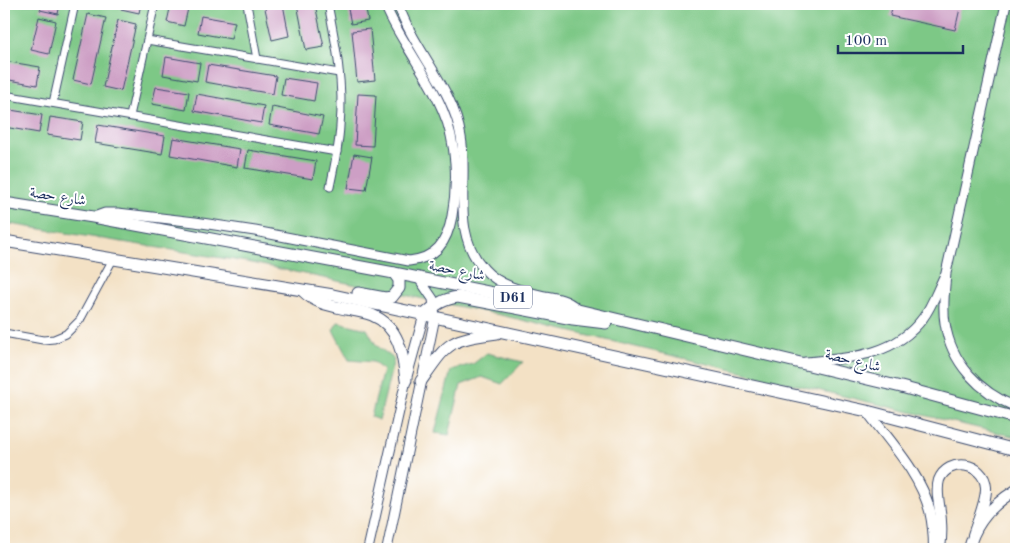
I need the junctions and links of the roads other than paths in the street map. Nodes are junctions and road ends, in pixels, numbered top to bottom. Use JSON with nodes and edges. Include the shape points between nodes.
{"nodes":[{"id":1,"x":75,"y":4,"type":"edge"},
{"id":2,"x":155,"y":4,"type":"edge"},
{"id":3,"x":247,"y":4,"type":"edge"},
{"id":4,"x":328,"y":4,"type":"edge"},
{"id":5,"x":385,"y":4,"type":"edge"},
{"id":6,"x":398,"y":4,"type":"edge"},
{"id":7,"x":1006,"y":4,"type":"edge"},
{"id":8,"x":147,"y":40,"type":"junction"},
{"id":9,"x":257,"y":59,"type":"junction"},
{"id":10,"x":339,"y":73,"type":"junction"},
{"id":11,"x":4,"y":95,"type":"edge"},
{"id":12,"x":53,"y":103,"type":"junction"},
{"id":13,"x":130,"y":116,"type":"junction"},
{"id":14,"x":337,"y":152,"type":"junction"},
{"id":15,"x":330,"y":187,"type":"dead end"},
{"id":16,"x":4,"y":203,"type":"edge"},
{"id":17,"x":93,"y":217,"type":"junction"},
{"id":18,"x":4,"y":241,"type":"edge"},
{"id":19,"x":113,"y":259,"type":"junction"},
{"id":20,"x":394,"y":273,"type":"junction"},
{"id":21,"x":946,"y":273,"type":"junction"},
{"id":22,"x":418,"y":277,"type":"junction"},
{"id":23,"x":302,"y":290,"type":"junction"},
{"id":24,"x":333,"y":295,"type":"junction"},
{"id":25,"x":578,"y":310,"type":"junction"},
{"id":26,"x":431,"y":312,"type":"junction"},
{"id":27,"x":630,"y":322,"type":"junction"},
{"id":28,"x":504,"y":332,"type":"junction"},
{"id":29,"x":4,"y":333,"type":"edge"},
{"id":30,"x":798,"y":362,"type":"junction"},
{"id":31,"x":406,"y":380,"type":"junction"},
{"id":32,"x":421,"y":381,"type":"junction"},
{"id":33,"x":1016,"y":407,"type":"edge"},
{"id":34,"x":867,"y":411,"type":"junction"},
{"id":35,"x":1016,"y":418,"type":"edge"},
{"id":36,"x":1016,"y":450,"type":"edge"},
{"id":37,"x":1016,"y":490,"type":"edge"},
{"id":38,"x":972,"y":535,"type":"junction"},
{"id":39,"x":368,"y":549,"type":"edge"},
{"id":40,"x":387,"y":549,"type":"edge"},
{"id":41,"x":934,"y":549,"type":"edge"},
{"id":42,"x":940,"y":549,"type":"edge"},
{"id":43,"x":969,"y":549,"type":"edge"}],
"edges":[{"from":1,"to":12,"type":"street"},
{"from":2,"to":8,"type":"street"},
{"from":3,"to":9,"type":"street"},
{"from":4,"to":10,"type":"street"},
{"from":5,"to":17,"type":"street","via":[[440,105],[450,130],[455,175],[453,210],[448,234],[435,252],[408,261],[195,222],[118,213]]},
{"from":6,"to":25,"type":"street","via":[[457,117],[464,158],[463,225],[474,256],[499,281],[565,301]]},
{"from":7,"to":21,"type":"street"},
{"from":8,"to":9,"type":"street"},
{"from":8,"to":13,"type":"street"},
{"from":9,"to":10,"type":"street"},
{"from":10,"to":14,"type":"street"},
{"from":11,"to":12,"type":"street"},
{"from":12,"to":13,"type":"street"},
{"from":13,"to":14,"type":"street"},
{"from":14,"to":15,"type":"street"},
{"from":16,"to":17,"type":"main road","name":"شارع حصة","number":"D61"},
{"from":17,"to":20,"type":"main road","name":"شارع حصة","number":"D61"},
{"from":18,"to":19,"type":"main road","number":"D61"},
{"from":19,"to":23,"type":"main road","number":"D61"},
{"from":19,"to":29,"type":"street","via":[[80,320],[66,334],[54,340],[43,340]]},
{"from":20,"to":22,"type":"main road","name":"شارع حصة","number":"D61"},
{"from":20,"to":24,"type":"main road","via":[[399,288],[392,296],[385,298],[346,291]]},
{"from":21,"to":30,"type":"street","via":[[923,319],[890,346],[864,356]]},
{"from":21,"to":33,"type":"street","via":[[945,323],[959,363],[987,392]]},
{"from":22,"to":25,"type":"main road","name":"شارع حصة","number":"D61"},
{"from":22,"to":26,"type":"street","via":[[430,294]]},
{"from":23,"to":24,"type":"main road","number":"D61"},
{"from":23,"to":31,"type":"main road","via":[[321,303],[380,319],[400,346]]},
{"from":24,"to":26,"type":"main road","number":"D61"},
{"from":25,"to":27,"type":"main road","name":"شارع حصة","number":"D61"},
{"from":26,"to":27,"type":"main road","via":[[447,298],[458,297],[587,321]]},
{"from":26,"to":28,"type":"main road","number":"D61"},
{"from":26,"to":31,"type":"street"},
{"from":26,"to":32,"type":"street"},
{"from":27,"to":30,"type":"main road","name":"شارع حصة","number":"D61"},
{"from":28,"to":32,"type":"main road","via":[[455,341],[441,353]]},
{"from":28,"to":34,"type":"main road","number":"D61"},
{"from":30,"to":35,"type":"main road","name":"شارع حصة","number":"D61"},
{"from":31,"to":39,"type":"street"},
{"from":32,"to":40,"type":"street"},
{"from":34,"to":36,"type":"main road","number":"D61"},
{"from":34,"to":41,"type":"main road","via":[[923,491],[930,512]]},
{"from":37,"to":38,"type":"main road","via":[[985,516]]},
{"from":38,"to":42,"type":"main road","via":[[986,486],[979,472],[966,465],[958,465],[945,472],[938,485],[942,523]]},
{"from":38,"to":43,"type":"main road"}]}
